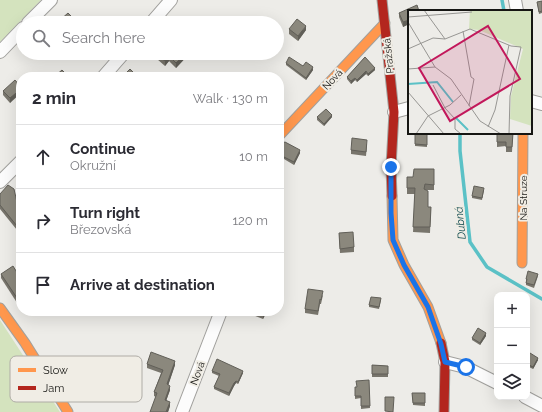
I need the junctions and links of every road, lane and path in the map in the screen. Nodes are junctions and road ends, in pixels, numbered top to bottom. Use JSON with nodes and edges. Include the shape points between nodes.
{"nodes":[{"id":1,"x":51,"y":0,"type":"edge"},
{"id":2,"x":171,"y":0,"type":"edge"},
{"id":3,"x":382,"y":0,"type":"edge"},
{"id":4,"x":515,"y":0,"type":"edge"},
{"id":5,"x":517,"y":10,"type":"edge"},
{"id":6,"x":35,"y":16,"type":"edge"},
{"id":7,"x":157,"y":16,"type":"edge"},
{"id":8,"x":385,"y":23,"type":"junction"},
{"id":9,"x":16,"y":35,"type":"edge"},
{"id":10,"x":0,"y":52,"type":"edge"},
{"id":11,"x":118,"y":60,"type":"edge"},
{"id":12,"x":107,"y":72,"type":"edge"},
{"id":13,"x":532,"y":101,"type":"edge"},
{"id":14,"x":542,"y":104,"type":"edge"},
{"id":15,"x":408,"y":108,"type":"edge"},
{"id":16,"x":394,"y":112,"type":"junction"},
{"id":17,"x":284,"y":131,"type":"edge"},
{"id":18,"x":523,"y":134,"type":"edge"},
{"id":19,"x":16,"y":166,"type":"edge"},
{"id":20,"x":0,"y":182,"type":"edge"},
{"id":21,"x":522,"y":263,"type":"dead end"},
{"id":22,"x":0,"y":308,"type":"edge"},
{"id":23,"x":219,"y":316,"type":"edge"},
{"id":24,"x":33,"y":356,"type":"edge"},
{"id":25,"x":445,"y":362,"type":"junction"},
{"id":26,"x":494,"y":381,"type":"edge"},
{"id":27,"x":530,"y":400,"type":"edge"},
{"id":28,"x":62,"y":402,"type":"edge"},
{"id":29,"x":542,"y":406,"type":"edge"},
{"id":30,"x":68,"y":412,"type":"edge"},
{"id":31,"x":182,"y":412,"type":"edge"},
{"id":32,"x":444,"y":412,"type":"edge"}],
"edges":[{"from":1,"to":6,"type":"street"},
{"from":2,"to":7,"type":"street"},
{"from":3,"to":8,"type":"street","name":"Pražská"},
{"from":4,"to":5,"type":"street"},
{"from":8,"to":16,"type":"street","name":"Pražská"},
{"from":8,"to":17,"type":"street","name":"Nová"},
{"from":9,"to":10,"type":"street"},
{"from":11,"to":12,"type":"street"},
{"from":13,"to":14,"type":"street"},
{"from":15,"to":16,"type":"street"},
{"from":16,"to":25,"type":"street","name":"Pražská","via":[[391,167],[393,240],[428,307]]},
{"from":18,"to":21,"type":"street","name":"Na Struze"},
{"from":19,"to":20,"type":"street"},
{"from":22,"to":24,"type":"street"},
{"from":23,"to":31,"type":"street","name":"Nová"},
{"from":25,"to":26,"type":"street","via":[[466,367]]},
{"from":25,"to":32,"type":"street","name":"Pražská"},
{"from":27,"to":29,"type":"street"},
{"from":28,"to":30,"type":"street"}]}
